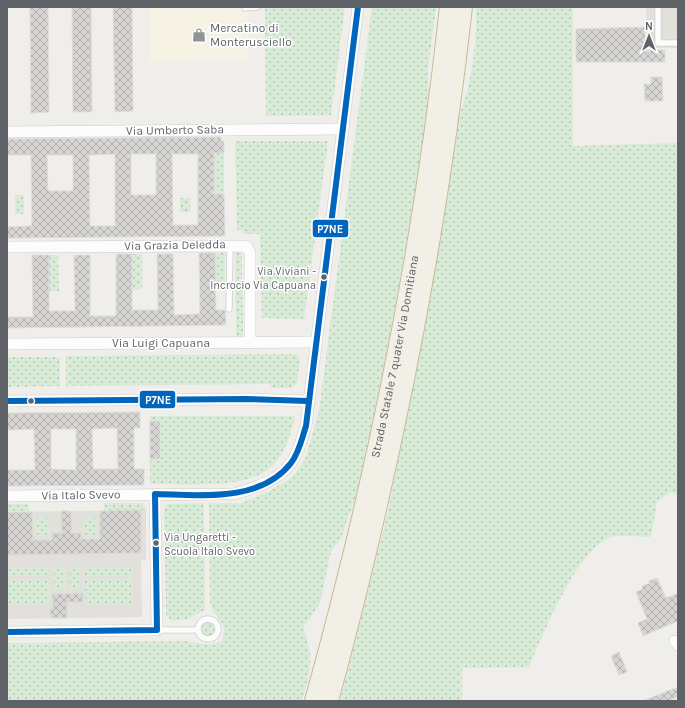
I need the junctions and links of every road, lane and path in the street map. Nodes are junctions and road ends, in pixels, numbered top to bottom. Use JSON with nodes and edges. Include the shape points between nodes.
{"nodes":[{"id":1,"x":257,"y":7,"type":"edge"},
{"id":2,"x":358,"y":7,"type":"edge"},
{"id":3,"x":449,"y":7,"type":"edge"},
{"id":4,"x":463,"y":7,"type":"edge"},
{"id":5,"x":658,"y":7,"type":"edge"},
{"id":6,"x":245,"y":8,"type":"dead end"},
{"id":7,"x":678,"y":43,"type":"edge"},
{"id":8,"x":343,"y":128,"type":"junction"},
{"id":9,"x":7,"y":132,"type":"edge"},
{"id":10,"x":230,"y":245,"type":"junction"},
{"id":11,"x":7,"y":247,"type":"edge"},
{"id":12,"x":229,"y":309,"type":"dead end"},
{"id":13,"x":250,"y":342,"type":"junction"},
{"id":14,"x":315,"y":342,"type":"junction"},
{"id":15,"x":7,"y":344,"type":"edge"},
{"id":16,"x":7,"y":401,"type":"edge"},
{"id":17,"x":308,"y":401,"type":"junction"},
{"id":18,"x":155,"y":494,"type":"junction"},
{"id":19,"x":7,"y":496,"type":"edge"},
{"id":20,"x":157,"y":630,"type":"junction"},
{"id":21,"x":198,"y":630,"type":"dead end"},
{"id":22,"x":7,"y":632,"type":"edge"},
{"id":23,"x":314,"y":701,"type":"edge"},
{"id":24,"x":329,"y":701,"type":"edge"}],
"edges":[{"from":1,"to":6,"type":"lane"},
{"from":2,"to":8,"type":"street","name":"Via Italo Svevo"},
{"from":3,"to":23,"type":"highway","name":"Strada Statale 7 quater Via Domitiana","via":[[421,210],[393,371],[334,628]]},
{"from":4,"to":24,"type":"highway","name":"Strada Statale 7 quater Via Domitiana","via":[[444,154],[406,377],[370,543]]},
{"from":5,"to":7,"type":"lane","via":[[658,43]]},
{"from":8,"to":9,"type":"street","name":"Via Umberto Saba"},
{"from":8,"to":14,"type":"street","name":"Via Italo Svevo"},
{"from":10,"to":11,"type":"street","name":"Via Grazia Deledda"},
{"from":10,"to":12,"type":"lane"},
{"from":10,"to":13,"type":"street","name":"Via Grazia Deledda","via":[[241,245],[249,250]]},
{"from":13,"to":14,"type":"street","name":"Via Luigi Capuana"},
{"from":13,"to":15,"type":"street","name":"Via Luigi Capuana"},
{"from":14,"to":17,"type":"street","name":"Via Italo Svevo"},
{"from":16,"to":17,"type":"street"},
{"from":17,"to":18,"type":"street","name":"Via Italo Svevo","via":[[306,426],[300,444],[291,463],[275,478],[234,494]]},
{"from":18,"to":19,"type":"street","name":"Via Italo Svevo"},
{"from":18,"to":20,"type":"street"},
{"from":20,"to":21,"type":"lane"},
{"from":20,"to":22,"type":"street"}]}
